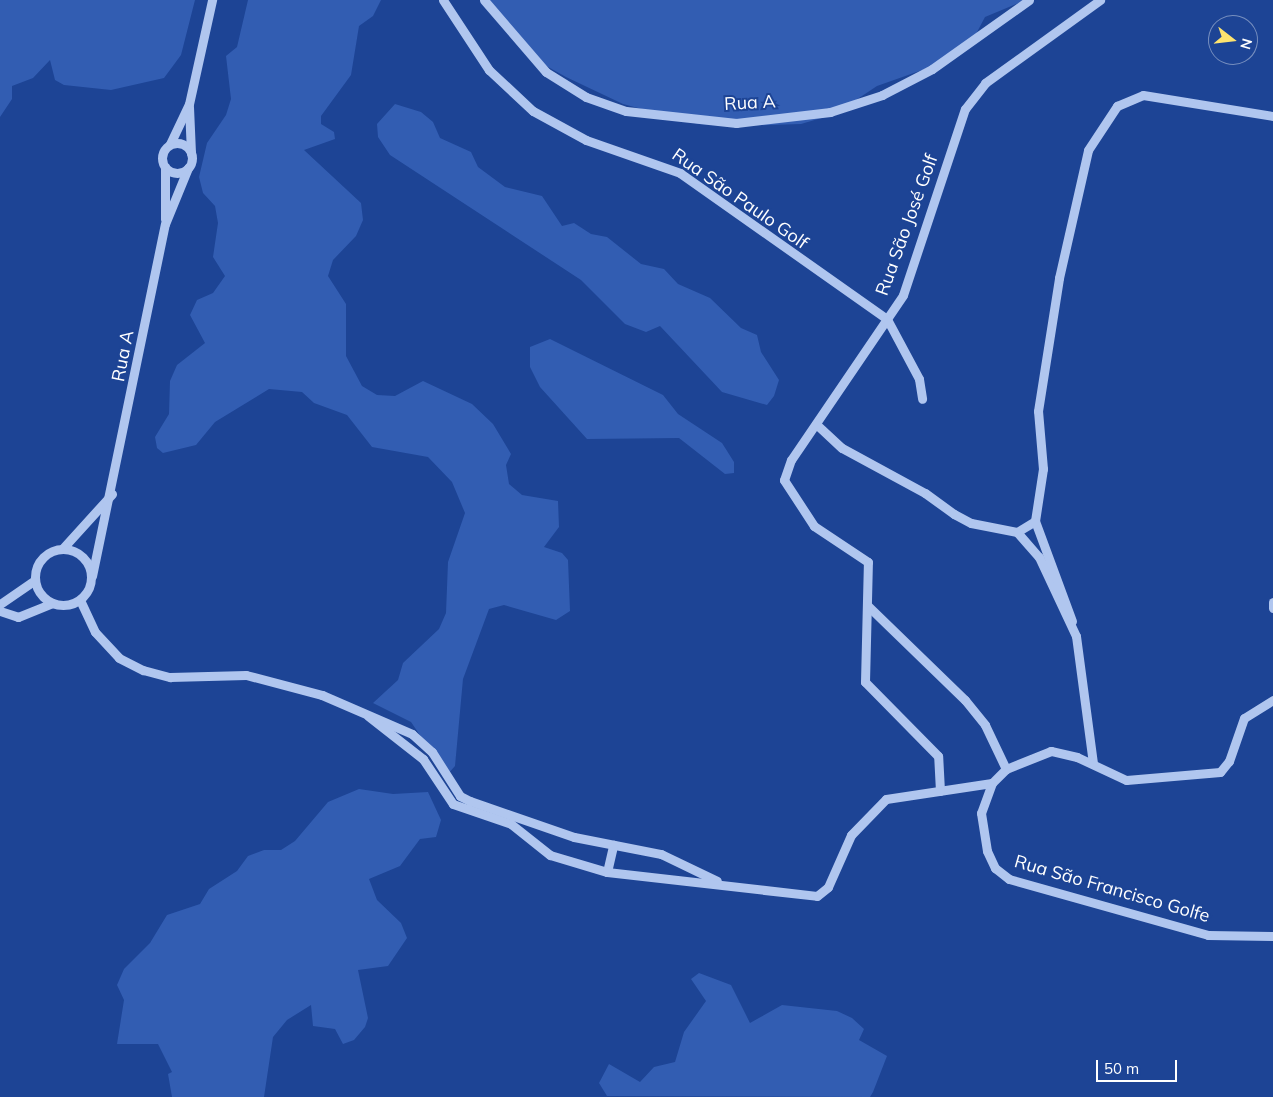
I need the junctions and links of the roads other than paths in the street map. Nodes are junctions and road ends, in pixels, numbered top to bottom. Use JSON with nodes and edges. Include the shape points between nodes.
{"nodes":[{"id":1,"x":212,"y":0,"type":"edge"},
{"id":2,"x":443,"y":0,"type":"edge"},
{"id":3,"x":484,"y":0,"type":"edge"},
{"id":4,"x":1029,"y":0,"type":"edge"},
{"id":5,"x":1100,"y":0,"type":"edge"},
{"id":6,"x":188,"y":104,"type":"junction"},
{"id":7,"x":1273,"y":116,"type":"edge"},
{"id":8,"x":170,"y":144,"type":"junction"},
{"id":9,"x":191,"y":154,"type":"junction"},
{"id":10,"x":165,"y":167,"type":"junction"},
{"id":11,"x":188,"y":168,"type":"junction"},
{"id":12,"x":165,"y":224,"type":"junction"},
{"id":13,"x":887,"y":319,"type":"junction"},
{"id":14,"x":922,"y":399,"type":"dead end"},
{"id":15,"x":816,"y":424,"type":"junction"},
{"id":16,"x":112,"y":494,"type":"junction"},
{"id":17,"x":1035,"y":521,"type":"junction"},
{"id":18,"x":1017,"y":532,"type":"junction"},
{"id":19,"x":62,"y":548,"type":"junction"},
{"id":20,"x":92,"y":576,"type":"junction"},
{"id":21,"x":35,"y":580,"type":"junction"},
{"id":22,"x":80,"y":600,"type":"junction"},
{"id":23,"x":1273,"y":602,"type":"edge"},
{"id":24,"x":52,"y":603,"type":"junction"},
{"id":25,"x":869,"y":603,"type":"junction"},
{"id":26,"x":0,"y":604,"type":"edge"},
{"id":27,"x":1273,"y":608,"type":"edge"},
{"id":28,"x":0,"y":611,"type":"edge"},
{"id":29,"x":1072,"y":621,"type":"junction"},
{"id":30,"x":1273,"y":700,"type":"edge"},
{"id":31,"x":368,"y":716,"type":"junction"},
{"id":32,"x":1093,"y":764,"type":"junction"},
{"id":33,"x":1006,"y":770,"type":"junction"},
{"id":34,"x":992,"y":784,"type":"junction"},
{"id":35,"x":940,"y":791,"type":"junction"},
{"id":36,"x":613,"y":845,"type":"junction"},
{"id":37,"x":608,"y":872,"type":"junction"},
{"id":38,"x":722,"y":884,"type":"junction"},
{"id":39,"x":1273,"y":936,"type":"edge"}],
"edges":[{"from":1,"to":6,"type":"street","name":"Rua A"},
{"from":2,"to":13,"type":"street","name":"Rua São Paulo Golf","via":[[489,70],[533,111],[579,137],[680,173]]},
{"from":3,"to":4,"type":"street","name":"Rua A","via":[[546,72],[586,97],[626,111],[736,123],[830,112],[882,95],[932,69]]},
{"from":5,"to":13,"type":"street","name":"Rua São José Golf","via":[[985,83],[965,108],[903,295]]},
{"from":6,"to":8,"type":"street","name":"Rua A"},
{"from":6,"to":9,"type":"street","name":"Rua A"},
{"from":7,"to":17,"type":"street","via":[[1143,95],[1126,99],[1101,125],[1079,180],[1059,278],[1039,403],[1042,469]]},
{"from":8,"to":9,"type":"street","via":[[185,145]]},
{"from":8,"to":10,"type":"street","name":"Rua A","via":[[162,157]]},
{"from":9,"to":11,"type":"street","name":"Rua A"},
{"from":10,"to":11,"type":"street","via":[[173,173]]},
{"from":10,"to":12,"type":"street","name":"Rua A"},
{"from":11,"to":12,"type":"street","name":"Rua A"},
{"from":12,"to":16,"type":"street","name":"Rua A"},
{"from":13,"to":14,"type":"street","name":"Rua São Paulo Golf","via":[[919,379]]},
{"from":13,"to":15,"type":"street","name":"Rua São José Golf"},
{"from":15,"to":18,"type":"street","via":[[842,448],[925,493],[954,514],[971,523]]},
{"from":15,"to":25,"type":"street","name":"Rua São José Golf","via":[[791,460],[784,480],[814,526],[861,554],[871,577]]},
{"from":16,"to":19,"type":"street"},
{"from":16,"to":20,"type":"street","name":"Rua A"},
{"from":17,"to":18,"type":"street"},
{"from":17,"to":29,"type":"street"},
{"from":18,"to":29,"type":"street","via":[[1039,557]]},
{"from":19,"to":20,"type":"street","via":[[80,553]]},
{"from":19,"to":21,"type":"street","via":[[39,562]]},
{"from":20,"to":22,"type":"street"},
{"from":21,"to":24,"type":"street"},
{"from":21,"to":26,"type":"street"},
{"from":22,"to":24,"type":"street"},
{"from":22,"to":31,"type":"street","via":[[95,632],[119,658],[143,670],[170,677],[246,675],[284,681]]},
{"from":23,"to":27,"type":"street"},
{"from":24,"to":28,"type":"street","via":[[18,617]]},
{"from":25,"to":33,"type":"street","via":[[965,700],[985,725]]},
{"from":25,"to":35,"type":"street","via":[[862,670],[864,682],[938,756]]},
{"from":29,"to":32,"type":"street"},
{"from":30,"to":32,"type":"street","name":"Rua São Francisco Golfe","via":[[1244,718],[1229,761],[1220,772],[1136,781]]},
{"from":31,"to":36,"type":"street","via":[[412,734],[432,752],[460,796],[574,837]]},
{"from":31,"to":37,"type":"street","via":[[423,759],[453,804],[511,824],[550,855]]},
{"from":32,"to":33,"type":"street","name":"Rua São Francisco Golfe","via":[[1051,751]]},
{"from":33,"to":34,"type":"street","name":"Rua São Francisco Golfe"},
{"from":34,"to":35,"type":"street"},
{"from":34,"to":39,"type":"street","name":"Rua São Francisco Golfe","via":[[981,813],[981,832],[995,868],[1009,879],[1208,935]]},
{"from":35,"to":38,"type":"street","via":[[886,799],[851,835],[828,887],[818,896]]},
{"from":36,"to":37,"type":"street"},
{"from":36,"to":38,"type":"street","via":[[661,854]]},
{"from":37,"to":38,"type":"street"}]}
